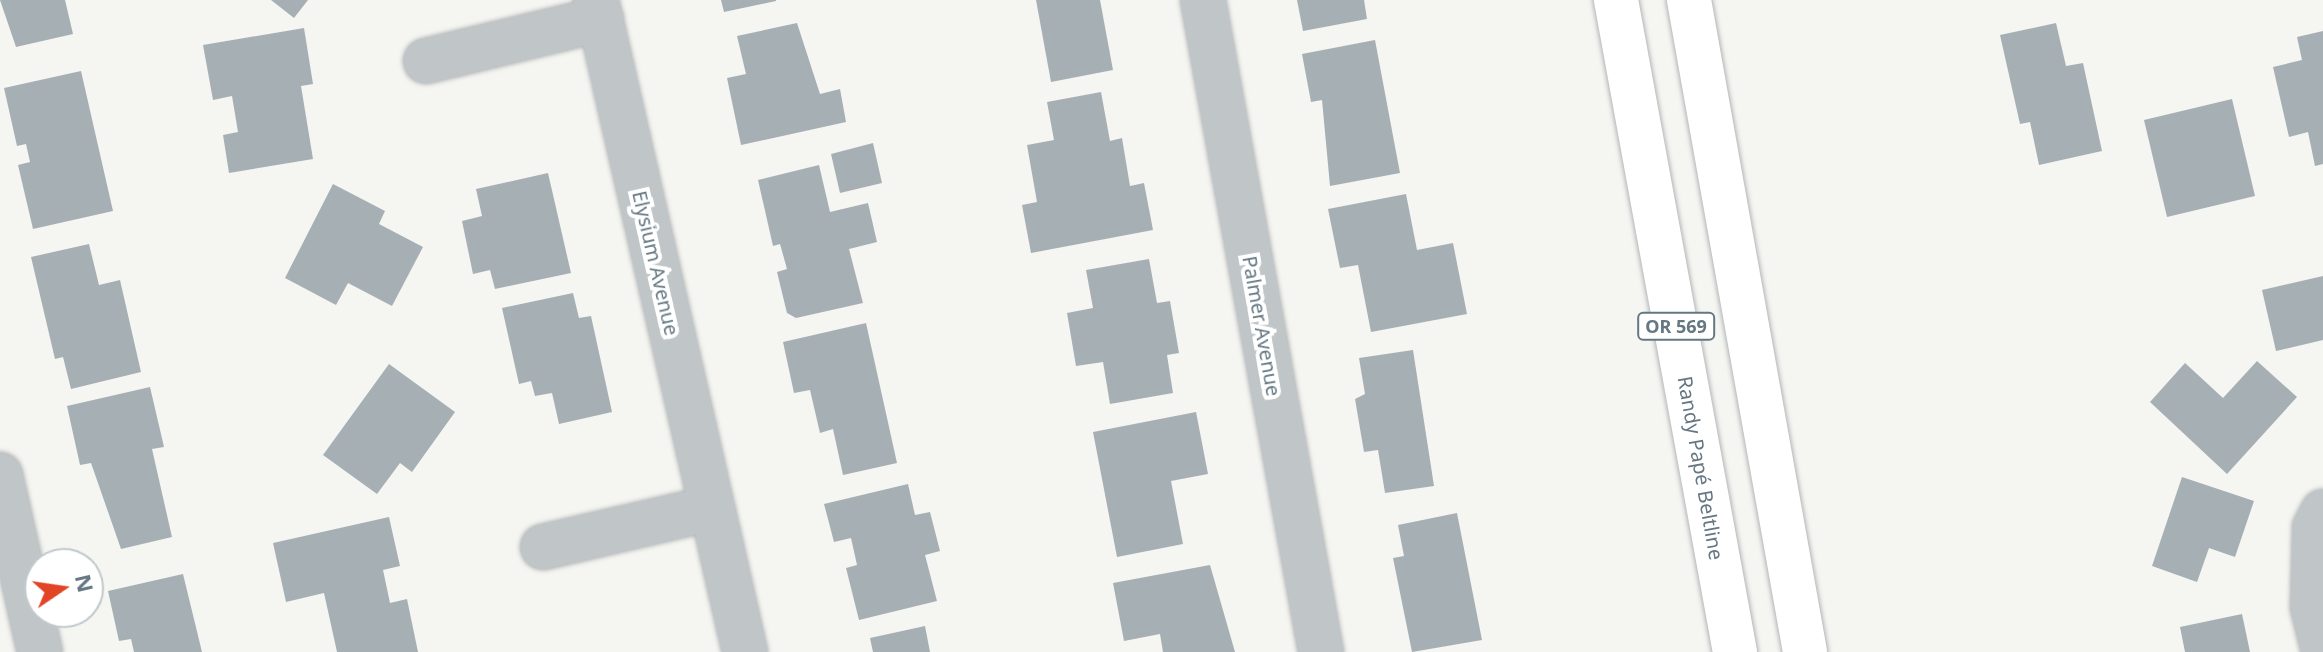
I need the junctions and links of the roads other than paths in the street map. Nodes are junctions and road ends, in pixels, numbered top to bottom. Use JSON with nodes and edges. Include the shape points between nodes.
{"nodes":[{"id":1,"x":1203,"y":0,"type":"edge"},
{"id":2,"x":1616,"y":0,"type":"edge"},
{"id":3,"x":1689,"y":0,"type":"edge"},
{"id":4,"x":598,"y":9,"type":"edge"},
{"id":5,"x":426,"y":61,"type":"dead end"},
{"id":6,"x":0,"y":475,"type":"edge"},
{"id":7,"x":712,"y":508,"type":"junction"},
{"id":8,"x":2323,"y":512,"type":"edge"},
{"id":9,"x":543,"y":547,"type":"dead end"},
{"id":10,"x":1733,"y":646,"type":"edge"},
{"id":11,"x":2323,"y":648,"type":"edge"},
{"id":12,"x":40,"y":652,"type":"edge"},
{"id":13,"x":745,"y":652,"type":"edge"},
{"id":14,"x":1321,"y":652,"type":"edge"},
{"id":15,"x":1805,"y":652,"type":"edge"}],
"edges":[{"from":1,"to":14,"type":"street","name":"Palmer Avenue"},
{"from":2,"to":10,"type":"highway","name":"Randy Papé Beltline","number":"OR 569"},
{"from":3,"to":15,"type":"highway","number":"OR 569"},
{"from":4,"to":5,"type":"street","name":"Elysium Avenue"},
{"from":4,"to":7,"type":"street","name":"Elysium Avenue"},
{"from":6,"to":12,"type":"street"},
{"from":7,"to":9,"type":"street"},
{"from":7,"to":13,"type":"street","name":"Elysium Avenue"},
{"from":8,"to":11,"type":"street","via":[[2315,528],[2313,607]]}]}
